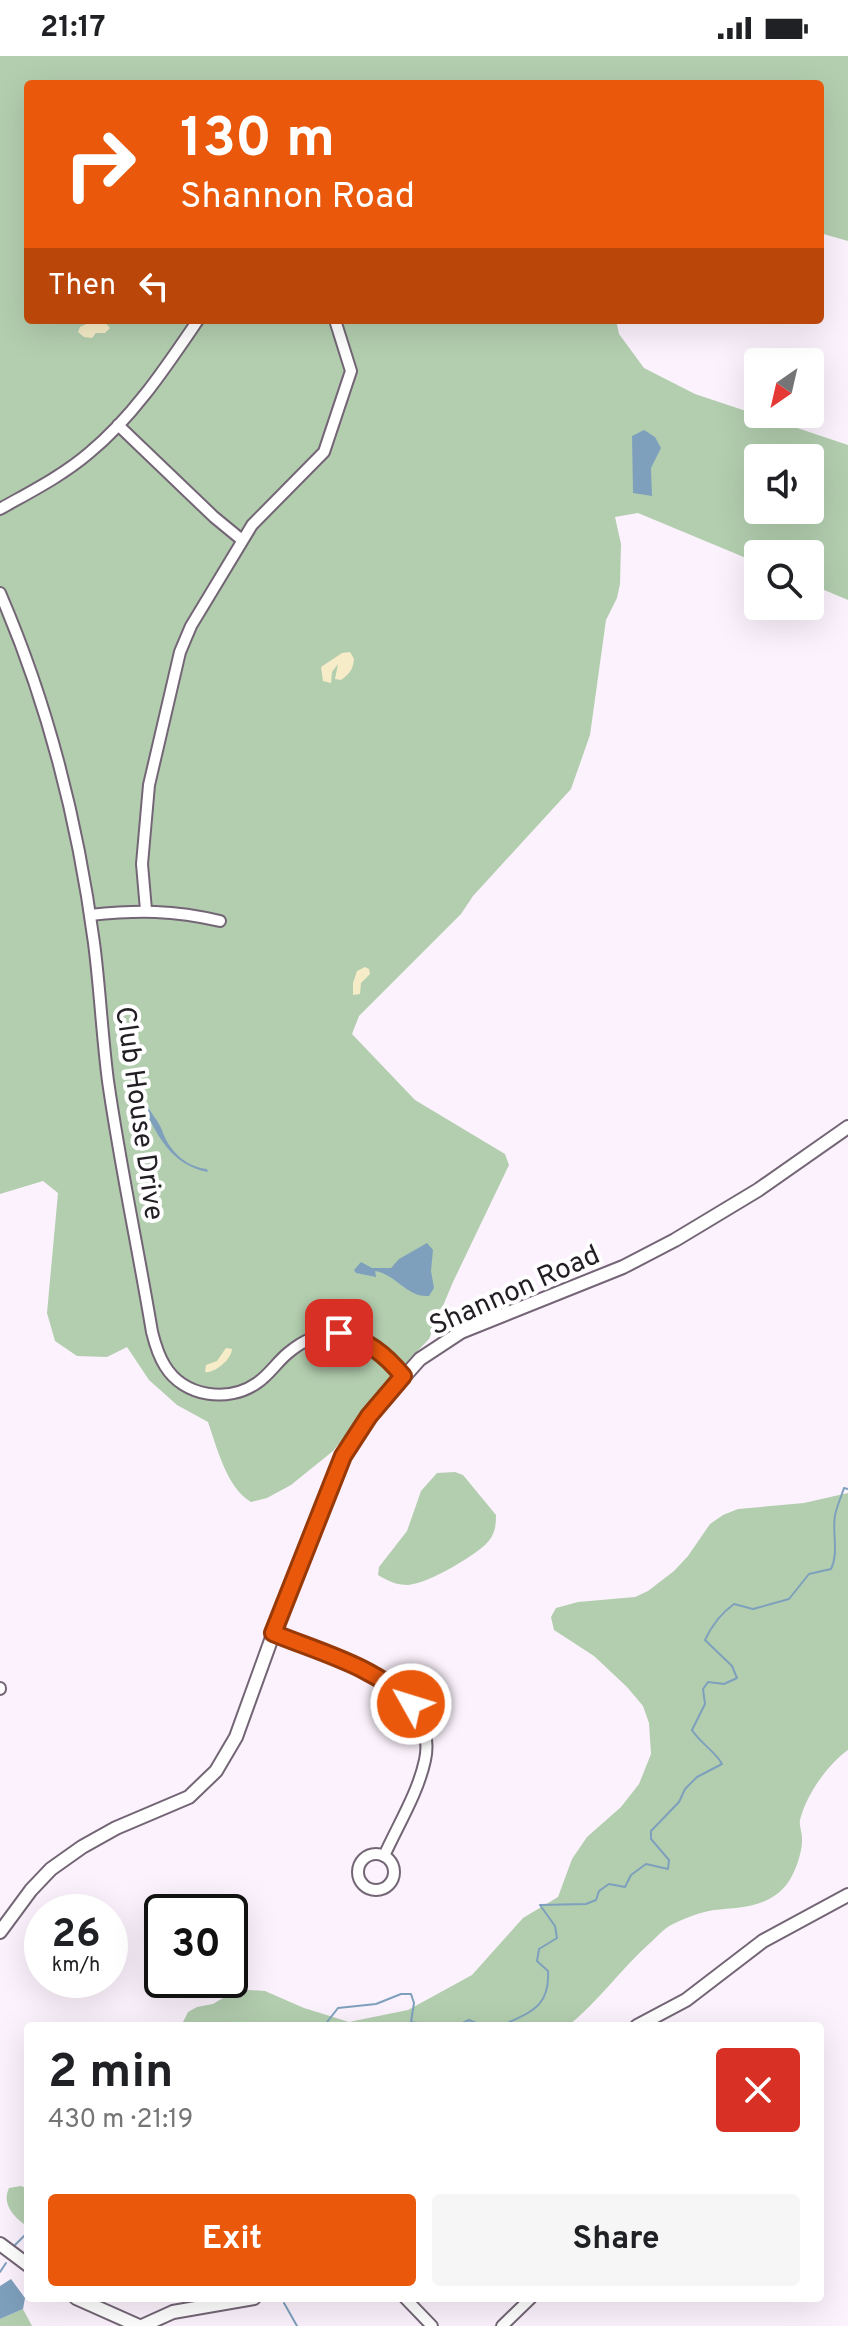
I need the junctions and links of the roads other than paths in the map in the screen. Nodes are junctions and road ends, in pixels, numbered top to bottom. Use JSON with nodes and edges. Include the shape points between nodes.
{"nodes":[{"id":1,"x":195,"y":324,"type":"edge"},
{"id":2,"x":336,"y":324,"type":"edge"},
{"id":3,"x":118,"y":425,"type":"junction"},
{"id":4,"x":0,"y":509,"type":"edge"},
{"id":5,"x":242,"y":540,"type":"junction"},
{"id":6,"x":0,"y":593,"type":"edge"},
{"id":7,"x":146,"y":910,"type":"junction"},
{"id":8,"x":90,"y":915,"type":"junction"},
{"id":9,"x":220,"y":921,"type":"dead end"},
{"id":10,"x":848,"y":1127,"type":"edge"},
{"id":11,"x":403,"y":1376,"type":"junction"},
{"id":12,"x":273,"y":1633,"type":"junction"},
{"id":13,"x":384,"y":1856,"type":"dead end"},
{"id":14,"x":848,"y":1895,"type":"edge"},
{"id":15,"x":0,"y":1932,"type":"edge"},
{"id":16,"x":645,"y":2022,"type":"edge"},
{"id":17,"x":0,"y":2244,"type":"edge"},
{"id":18,"x":24,"y":2262,"type":"edge"},
{"id":19,"x":85,"y":2302,"type":"edge"},
{"id":20,"x":231,"y":2302,"type":"edge"},
{"id":21,"x":409,"y":2302,"type":"edge"},
{"id":22,"x":527,"y":2302,"type":"edge"},
{"id":23,"x":140,"y":2326,"type":"edge"},
{"id":24,"x":432,"y":2326,"type":"edge"},
{"id":25,"x":502,"y":2326,"type":"edge"}],
"edges":[{"from":1,"to":3,"type":"street"},
{"from":2,"to":5,"type":"street","via":[[351,371],[324,452]]},
{"from":3,"to":4,"type":"street","via":[[77,463]]},
{"from":3,"to":5,"type":"street"},
{"from":5,"to":7,"type":"street","via":[[191,626],[179,657],[149,785],[142,864]]},
{"from":6,"to":8,"type":"street","name":"Club House Drive","via":[[24,649],[60,767]]},
{"from":7,"to":8,"type":"street"},
{"from":7,"to":9,"type":"street"},
{"from":8,"to":11,"type":"street","name":"Club House Drive","via":[[111,1102],[152,1332],[166,1368],[204,1394],[232,1393],[258,1383],[302,1342],[339,1333],[377,1349]]},
{"from":10,"to":11,"type":"street","name":"Shannon Road","via":[[675,1240],[623,1267],[461,1332]]},
{"from":11,"to":12,"type":"street","name":"Shannon Road","via":[[343,1456]]},
{"from":12,"to":13,"type":"street","via":[[388,1683],[419,1719],[424,1765]]},
{"from":12,"to":15,"type":"street","name":"Shannon Road","via":[[236,1737],[216,1771],[189,1797],[116,1828],[51,1869]]},
{"from":14,"to":16,"type":"street","via":[[763,1941],[686,2000]]},
{"from":17,"to":18,"type":"street"},
{"from":19,"to":23,"type":"street"},
{"from":20,"to":23,"type":"street","via":[[173,2312]]},
{"from":21,"to":24,"type":"street"},
{"from":22,"to":25,"type":"street"}]}
